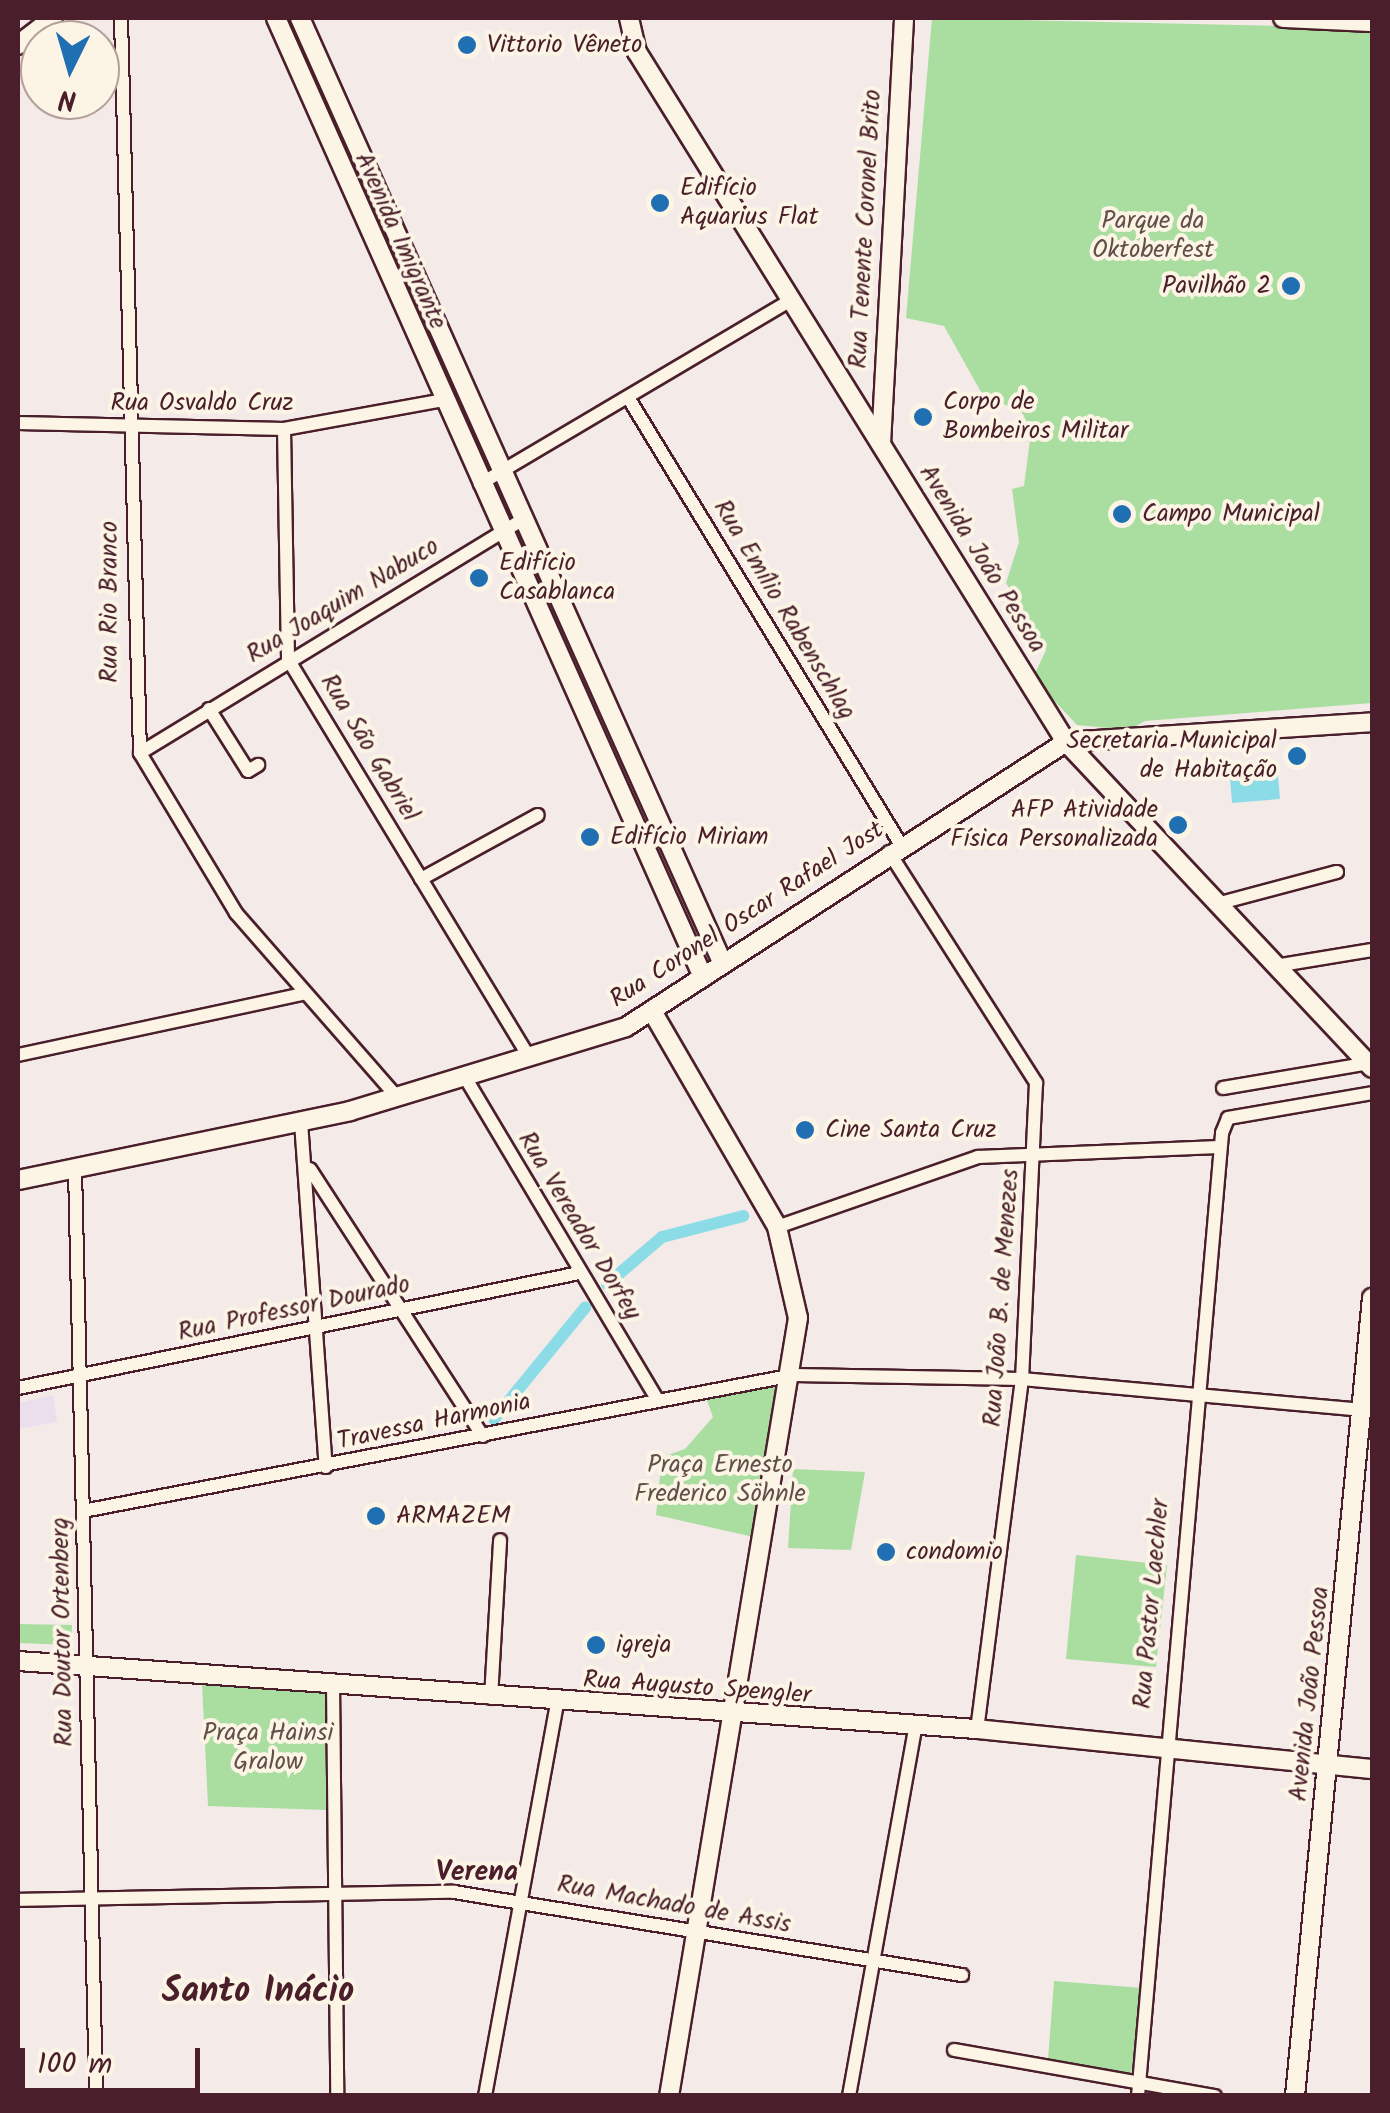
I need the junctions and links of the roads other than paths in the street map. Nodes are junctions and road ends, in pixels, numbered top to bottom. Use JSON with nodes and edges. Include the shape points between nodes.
{"nodes":[{"id":1,"x":53,"y":18,"type":"edge"},
{"id":2,"x":122,"y":18,"type":"edge"},
{"id":3,"x":276,"y":18,"type":"edge"},
{"id":4,"x":300,"y":18,"type":"edge"},
{"id":5,"x":629,"y":18,"type":"edge"},
{"id":6,"x":904,"y":18,"type":"edge"},
{"id":7,"x":1282,"y":18,"type":"edge"},
{"id":8,"x":1372,"y":22,"type":"edge"},
{"id":9,"x":18,"y":45,"type":"edge"},
{"id":10,"x":789,"y":301,"type":"junction"},
{"id":11,"x":882,"y":380,"type":"junction"},
{"id":12,"x":846,"y":399,"type":"junction"},
{"id":13,"x":444,"y":400,"type":"junction"},
{"id":14,"x":629,"y":400,"type":"junction"},
{"id":15,"x":18,"y":424,"type":"edge"},
{"id":16,"x":131,"y":428,"type":"junction"},
{"id":17,"x":284,"y":430,"type":"junction"},
{"id":18,"x":881,"y":444,"type":"junction"},
{"id":19,"x":501,"y":474,"type":"junction"},
{"id":20,"x":480,"y":484,"type":"junction"},
{"id":21,"x":520,"y":521,"type":"junction"},
{"id":22,"x":500,"y":533,"type":"junction"},
{"id":23,"x":288,"y":659,"type":"junction"},
{"id":24,"x":209,"y":710,"type":"junction"},
{"id":25,"x":1049,"y":715,"type":"junction"},
{"id":26,"x":1372,"y":722,"type":"edge"},
{"id":27,"x":1111,"y":740,"type":"junction"},
{"id":28,"x":1066,"y":742,"type":"junction"},
{"id":29,"x":140,"y":752,"type":"junction"},
{"id":30,"x":1040,"y":758,"type":"junction"},
{"id":31,"x":258,"y":765,"type":"dead end"},
{"id":32,"x":1098,"y":774,"type":"junction"},
{"id":33,"x":538,"y":815,"type":"dead end"},
{"id":34,"x":895,"y":848,"type":"junction"},
{"id":35,"x":1337,"y":872,"type":"dead end"},
{"id":36,"x":421,"y":878,"type":"junction"},
{"id":37,"x":694,"y":900,"type":"junction"},
{"id":38,"x":1224,"y":902,"type":"junction"},
{"id":39,"x":674,"y":911,"type":"junction"},
{"id":40,"x":1372,"y":950,"type":"edge"},
{"id":41,"x":723,"y":964,"type":"junction"},
{"id":42,"x":1281,"y":965,"type":"junction"},
{"id":43,"x":704,"y":977,"type":"junction"},
{"id":44,"x":303,"y":994,"type":"junction"},
{"id":45,"x":652,"y":1011,"type":"junction"},
{"id":46,"x":18,"y":1055,"type":"edge"},
{"id":47,"x":529,"y":1058,"type":"junction"},
{"id":48,"x":1371,"y":1066,"type":"edge"},
{"id":49,"x":465,"y":1077,"type":"junction"},
{"id":50,"x":1222,"y":1088,"type":"dead end"},
{"id":51,"x":1372,"y":1093,"type":"edge"},
{"id":52,"x":398,"y":1098,"type":"junction"},
{"id":53,"x":301,"y":1122,"type":"junction"},
{"id":54,"x":1219,"y":1147,"type":"junction"},
{"id":55,"x":1036,"y":1149,"type":"junction"},
{"id":56,"x":308,"y":1166,"type":"junction"},
{"id":57,"x":76,"y":1168,"type":"junction"},
{"id":58,"x":18,"y":1180,"type":"edge"},
{"id":59,"x":777,"y":1227,"type":"junction"},
{"id":60,"x":579,"y":1273,"type":"junction"},
{"id":61,"x":1372,"y":1298,"type":"edge"},
{"id":62,"x":405,"y":1309,"type":"junction"},
{"id":63,"x":318,"y":1328,"type":"junction"},
{"id":64,"x":794,"y":1374,"type":"junction"},
{"id":65,"x":78,"y":1376,"type":"junction"},
{"id":66,"x":1022,"y":1379,"type":"junction"},
{"id":67,"x":18,"y":1388,"type":"edge"},
{"id":68,"x":1193,"y":1396,"type":"junction"},
{"id":69,"x":656,"y":1398,"type":"junction"},
{"id":70,"x":1368,"y":1411,"type":"edge"},
{"id":71,"x":482,"y":1436,"type":"junction"},
{"id":72,"x":326,"y":1467,"type":"junction"},
{"id":73,"x":83,"y":1512,"type":"junction"},
{"id":74,"x":500,"y":1540,"type":"dead end"},
{"id":75,"x":18,"y":1661,"type":"edge"},
{"id":76,"x":86,"y":1663,"type":"junction"},
{"id":77,"x":333,"y":1684,"type":"junction"},
{"id":78,"x":490,"y":1698,"type":"junction"},
{"id":79,"x":557,"y":1704,"type":"junction"},
{"id":80,"x":733,"y":1717,"type":"junction"},
{"id":81,"x":916,"y":1725,"type":"junction"},
{"id":82,"x":977,"y":1729,"type":"junction"},
{"id":83,"x":1162,"y":1748,"type":"junction"},
{"id":84,"x":1328,"y":1765,"type":"junction"},
{"id":85,"x":1372,"y":1769,"type":"edge"},
{"id":86,"x":336,"y":1893,"type":"junction"},
{"id":87,"x":93,"y":1897,"type":"junction"},
{"id":88,"x":18,"y":1900,"type":"edge"},
{"id":89,"x":520,"y":1902,"type":"junction"},
{"id":90,"x":698,"y":1933,"type":"junction"},
{"id":91,"x":873,"y":1962,"type":"junction"},
{"id":92,"x":962,"y":1976,"type":"dead end"},
{"id":93,"x":954,"y":2050,"type":"dead end"},
{"id":94,"x":1139,"y":2090,"type":"edge"},
{"id":95,"x":96,"y":2096,"type":"edge"},
{"id":96,"x":337,"y":2096,"type":"edge"},
{"id":97,"x":485,"y":2096,"type":"edge"},
{"id":98,"x":669,"y":2096,"type":"edge"},
{"id":99,"x":849,"y":2096,"type":"edge"},
{"id":100,"x":1215,"y":2096,"type":"edge"},
{"id":101,"x":1295,"y":2096,"type":"edge"}],
"edges":[{"from":1,"to":9,"type":"street"},
{"from":2,"to":16,"type":"street","name":"Rua Rio Branco"},
{"from":3,"to":13,"type":"street","name":"Avenida Imigrante"},
{"from":4,"to":19,"type":"street","name":"Avenida Imigrante"},
{"from":5,"to":10,"type":"street","name":"Avenida João Pessoa","via":[[637,52]]},
{"from":6,"to":11,"type":"street","name":"Rua Tenente Coronel Brito"},
{"from":7,"to":8,"type":"street"},
{"from":10,"to":12,"type":"street","name":"Avenida João Pessoa"},
{"from":10,"to":14,"type":"street"},
{"from":11,"to":12,"type":"street","via":[[870,396]]},
{"from":11,"to":18,"type":"street","name":"Rua Tenente Coronel Brito"},
{"from":12,"to":18,"type":"street","name":"Avenida João Pessoa"},
{"from":13,"to":17,"type":"street","name":"Rua Osvaldo Cruz"},
{"from":13,"to":20,"type":"street","name":"Avenida Imigrante"},
{"from":14,"to":19,"type":"street"},
{"from":14,"to":34,"type":"street","name":"Rua Emílio Rabenschlag"},
{"from":15,"to":16,"type":"street","name":"Rua Osvaldo Cruz"},
{"from":16,"to":17,"type":"street","name":"Rua Osvaldo Cruz"},
{"from":16,"to":29,"type":"street","name":"Rua Rio Branco"},
{"from":17,"to":23,"type":"street","name":"Rua São Gabriel"},
{"from":18,"to":25,"type":"street","name":"Avenida João Pessoa"},
{"from":19,"to":20,"type":"street"},
{"from":19,"to":21,"type":"street","name":"Avenida Imigrante"},
{"from":20,"to":22,"type":"street","name":"Avenida Imigrante"},
{"from":21,"to":22,"type":"street"},
{"from":21,"to":37,"type":"street","name":"Avenida Imigrante"},
{"from":22,"to":23,"type":"street","name":"Rua Joaquim Nabuco"},
{"from":22,"to":39,"type":"street","name":"Avenida Imigrante"},
{"from":23,"to":24,"type":"street","name":"Rua Joaquim Nabuco"},
{"from":23,"to":36,"type":"street","name":"Rua São Gabriel"},
{"from":24,"to":29,"type":"street","name":"Rua Joaquim Nabuco"},
{"from":24,"to":31,"type":"street","via":[[248,771]]},
{"from":25,"to":27,"type":"street"},
{"from":25,"to":28,"type":"street","name":"Avenida João Pessoa"},
{"from":25,"to":30,"type":"street"},
{"from":26,"to":27,"type":"street","name":"Rua Coronel Oscar Rafael Jost"},
{"from":27,"to":28,"type":"street","name":"Rua Coronel Oscar Rafael Jost"},
{"from":27,"to":32,"type":"street"},
{"from":28,"to":30,"type":"street","name":"Rua Coronel Oscar Rafael Jost"},
{"from":28,"to":32,"type":"street","name":"Avenida João Pessoa"},
{"from":29,"to":44,"type":"street","name":"Rua Rio Branco","via":[[236,913]]},
{"from":30,"to":34,"type":"street","name":"Rua Coronel Oscar Rafael Jost"},
{"from":32,"to":38,"type":"street","name":"Avenida João Pessoa"},
{"from":33,"to":36,"type":"street"},
{"from":34,"to":41,"type":"street","name":"Rua Coronel Oscar Rafael Jost"},
{"from":34,"to":55,"type":"street","name":"Rua João B. de Menezes","via":[[1032,1070]]},
{"from":35,"to":38,"type":"street"},
{"from":36,"to":47,"type":"street","name":"Rua São Gabriel"},
{"from":37,"to":39,"type":"street"},
{"from":37,"to":41,"type":"street","name":"Avenida Imigrante"},
{"from":38,"to":42,"type":"street","name":"Avenida João Pessoa"},
{"from":39,"to":43,"type":"street","name":"Avenida Imigrante"},
{"from":40,"to":42,"type":"street"},
{"from":41,"to":43,"type":"street","name":"Rua Coronel Oscar Rafael Jost"},
{"from":42,"to":48,"type":"street","name":"Avenida João Pessoa"},
{"from":43,"to":45,"type":"street","name":"Rua Coronel Oscar Rafael Jost"},
{"from":44,"to":46,"type":"street"},
{"from":44,"to":52,"type":"street","name":"Rua Rio Branco"},
{"from":45,"to":47,"type":"street","name":"Rua Coronel Oscar Rafael Jost"},
{"from":45,"to":59,"type":"street"},
{"from":47,"to":49,"type":"street","name":"Rua Coronel Oscar Rafael Jost"},
{"from":48,"to":50,"type":"street"},
{"from":49,"to":52,"type":"street","name":"Rua Coronel Oscar Rafael Jost"},
{"from":49,"to":60,"type":"street","name":"Rua Vereador Dorfey"},
{"from":51,"to":54,"type":"street","name":"Rua Pastor Laechler","via":[[1228,1118]]},
{"from":52,"to":53,"type":"street","name":"Rua Coronel Oscar Rafael Jost"},
{"from":53,"to":56,"type":"street"},
{"from":53,"to":57,"type":"street","name":"Rua Coronel Oscar Rafael Jost"},
{"from":54,"to":55,"type":"street"},
{"from":54,"to":68,"type":"street","name":"Rua Pastor Laechler"},
{"from":55,"to":59,"type":"street","via":[[930,1171]]},
{"from":55,"to":66,"type":"street","name":"Rua João B. de Menezes"},
{"from":56,"to":62,"type":"street"},
{"from":56,"to":63,"type":"street"},
{"from":57,"to":58,"type":"street","name":"Rua Coronel Oscar Rafael Jost"},
{"from":57,"to":65,"type":"street","name":"Rua Doutor Ortenberg"},
{"from":59,"to":64,"type":"street","via":[[798,1318]]},
{"from":60,"to":62,"type":"street","name":"Rua Professor Dourado"},
{"from":60,"to":69,"type":"street","name":"Rua Vereador Dorfey"},
{"from":61,"to":70,"type":"street","name":"Avenida João Pessoa"},
{"from":62,"to":63,"type":"street","name":"Rua Professor Dourado"},
{"from":62,"to":71,"type":"street"},
{"from":63,"to":65,"type":"street","name":"Rua Professor Dourado"},
{"from":63,"to":72,"type":"street"},
{"from":64,"to":66,"type":"street","name":"Travessa Harmonia"},
{"from":64,"to":69,"type":"street","name":"Travessa Harmonia"},
{"from":64,"to":80,"type":"street"},
{"from":65,"to":67,"type":"street","name":"Rua Professor Dourado"},
{"from":65,"to":73,"type":"street","name":"Rua Doutor Ortenberg"},
{"from":66,"to":68,"type":"street","name":"Travessa Harmonia"},
{"from":66,"to":82,"type":"street","name":"Rua João B. de Menezes"},
{"from":68,"to":70,"type":"street","name":"Travessa Harmonia"},
{"from":68,"to":83,"type":"street","name":"Rua Pastor Laechler"},
{"from":69,"to":71,"type":"street","name":"Travessa Harmonia"},
{"from":70,"to":84,"type":"street","name":"Avenida João Pessoa"},
{"from":71,"to":72,"type":"street","name":"Travessa Harmonia"},
{"from":72,"to":73,"type":"street","name":"Travessa Harmonia"},
{"from":73,"to":76,"type":"street","name":"Rua Doutor Ortenberg"},
{"from":74,"to":78,"type":"street"},
{"from":75,"to":76,"type":"street","name":"Rua Augusto Spengler"},
{"from":76,"to":77,"type":"street","name":"Rua Augusto Spengler"},
{"from":76,"to":87,"type":"street","name":"Rua Doutor Ortenberg"},
{"from":77,"to":78,"type":"street","name":"Rua Augusto Spengler"},
{"from":77,"to":86,"type":"street"},
{"from":78,"to":79,"type":"street","name":"Rua Augusto Spengler"},
{"from":79,"to":80,"type":"street","name":"Rua Augusto Spengler"},
{"from":79,"to":89,"type":"street"},
{"from":80,"to":81,"type":"street","name":"Rua Augusto Spengler"},
{"from":80,"to":90,"type":"street"},
{"from":81,"to":82,"type":"street","name":"Rua Augusto Spengler"},
{"from":81,"to":91,"type":"street"},
{"from":82,"to":83,"type":"street","name":"Rua Augusto Spengler"},
{"from":83,"to":84,"type":"street","name":"Rua Augusto Spengler"},
{"from":83,"to":94,"type":"street","name":"Rua Pastor Laechler","via":[[1160,1898]]},
{"from":84,"to":85,"type":"street","name":"Rua Augusto Spengler"},
{"from":84,"to":101,"type":"street","name":"Avenida João Pessoa"},
{"from":86,"to":87,"type":"street","name":"Rua Machado de Assis"},
{"from":86,"to":89,"type":"street","name":"Rua Machado de Assis"},
{"from":86,"to":96,"type":"street"},
{"from":87,"to":88,"type":"street","name":"Rua Machado de Assis"},
{"from":87,"to":95,"type":"street","name":"Rua Doutor Ortenberg"},
{"from":89,"to":90,"type":"street","name":"Rua Machado de Assis"},
{"from":89,"to":97,"type":"street"},
{"from":90,"to":91,"type":"street","name":"Rua Machado de Assis"},
{"from":90,"to":98,"type":"street"},
{"from":91,"to":92,"type":"street","name":"Rua Machado de Assis"},
{"from":91,"to":99,"type":"street"},
{"from":93,"to":94,"type":"street"},
{"from":94,"to":100,"type":"street"}]}
